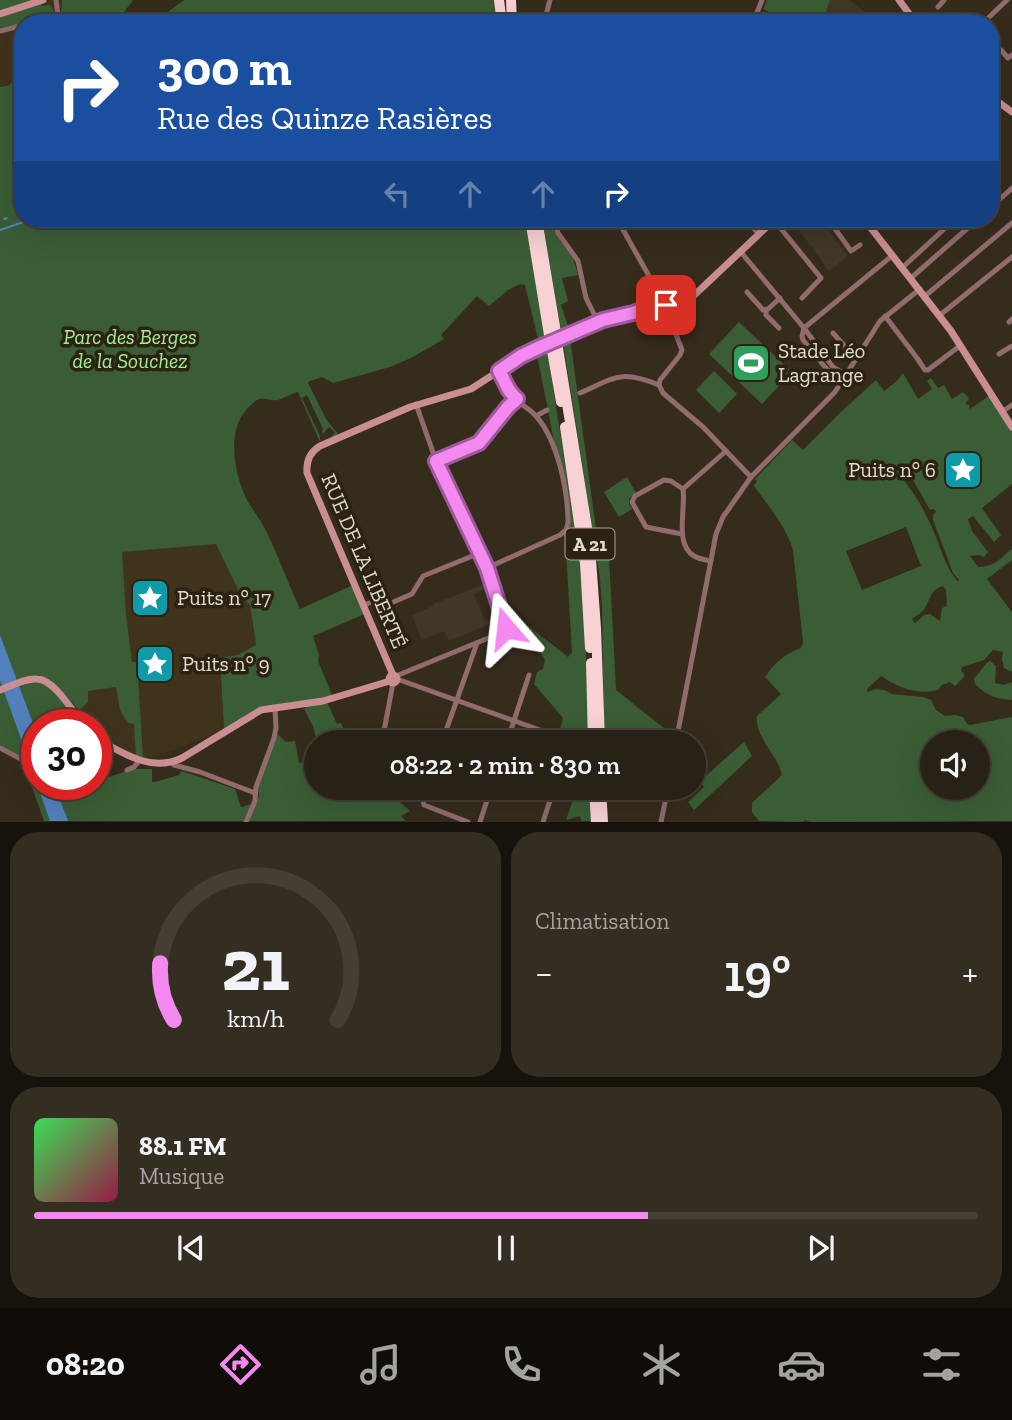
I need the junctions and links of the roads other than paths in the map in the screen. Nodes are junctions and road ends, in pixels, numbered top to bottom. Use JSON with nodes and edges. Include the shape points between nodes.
{"nodes":[{"id":1,"x":43,"y":0,"type":"edge"},
{"id":2,"x":944,"y":0,"type":"edge"},
{"id":3,"x":997,"y":0,"type":"edge"},
{"id":4,"x":1007,"y":0,"type":"edge"},
{"id":5,"x":938,"y":7,"type":"dead end"},
{"id":6,"x":999,"y":7,"type":"junction"},
{"id":7,"x":0,"y":14,"type":"edge"},
{"id":8,"x":992,"y":14,"type":"edge"},
{"id":9,"x":1012,"y":223,"type":"edge"},
{"id":10,"x":532,"y":228,"type":"edge"},
{"id":11,"x":538,"y":228,"type":"edge"},
{"id":12,"x":557,"y":228,"type":"edge"},
{"id":13,"x":622,"y":228,"type":"edge"},
{"id":14,"x":753,"y":228,"type":"edge"},
{"id":15,"x":764,"y":228,"type":"edge"},
{"id":16,"x":781,"y":228,"type":"edge"},
{"id":17,"x":834,"y":228,"type":"edge"},
{"id":18,"x":871,"y":228,"type":"edge"},
{"id":19,"x":945,"y":228,"type":"edge"},
{"id":20,"x":968,"y":228,"type":"edge"},
{"id":21,"x":758,"y":234,"type":"junction"},
{"id":22,"x":860,"y":245,"type":"dead end"},
{"id":23,"x":740,"y":251,"type":"junction"},
{"id":24,"x":893,"y":255,"type":"junction"},
{"id":25,"x":1012,"y":257,"type":"edge"},
{"id":26,"x":903,"y":267,"type":"junction"},
{"id":27,"x":911,"y":278,"type":"junction"},
{"id":28,"x":747,"y":292,"type":"dead end"},
{"id":29,"x":923,"y":293,"type":"junction"},
{"id":30,"x":780,"y":298,"type":"junction"},
{"id":31,"x":802,"y":298,"type":"dead end"},
{"id":32,"x":671,"y":308,"type":"junction"},
{"id":33,"x":766,"y":310,"type":"junction"},
{"id":34,"x":940,"y":315,"type":"junction"},
{"id":35,"x":885,"y":316,"type":"junction"},
{"id":36,"x":598,"y":322,"type":"junction"},
{"id":37,"x":779,"y":328,"type":"dead end"},
{"id":38,"x":804,"y":328,"type":"junction"},
{"id":39,"x":833,"y":332,"type":"dead end"},
{"id":40,"x":552,"y":334,"type":"junction"},
{"id":41,"x":961,"y":345,"type":"junction"},
{"id":42,"x":1012,"y":346,"type":"edge"},
{"id":43,"x":555,"y":349,"type":"junction"},
{"id":44,"x":999,"y":354,"type":"dead end"},
{"id":45,"x":855,"y":358,"type":"junction"},
{"id":46,"x":499,"y":371,"type":"junction"},
{"id":47,"x":846,"y":375,"type":"junction"},
{"id":48,"x":841,"y":382,"type":"junction"},
{"id":49,"x":659,"y":385,"type":"junction"},
{"id":50,"x":580,"y":393,"type":"dead end"},
{"id":51,"x":517,"y":399,"type":"junction"},
{"id":52,"x":416,"y":404,"type":"junction"},
{"id":53,"x":1012,"y":405,"type":"edge"},
{"id":54,"x":547,"y":410,"type":"dead end"},
{"id":55,"x":1003,"y":411,"type":"junction"},
{"id":56,"x":536,"y":416,"type":"junction"},
{"id":57,"x":1012,"y":426,"type":"edge"},
{"id":58,"x":726,"y":451,"type":"junction"},
{"id":59,"x":436,"y":461,"type":"junction"},
{"id":60,"x":751,"y":477,"type":"junction"},
{"id":61,"x":683,"y":489,"type":"junction"},
{"id":62,"x":682,"y":534,"type":"junction"},
{"id":63,"x":480,"y":553,"type":"junction"},
{"id":64,"x":711,"y":561,"type":"junction"},
{"id":65,"x":487,"y":568,"type":"junction"},
{"id":66,"x":364,"y":605,"type":"junction"},
{"id":67,"x":477,"y":643,"type":"junction"},
{"id":68,"x":529,"y":675,"type":"dead end"},
{"id":69,"x":396,"y":678,"type":"junction"},
{"id":70,"x":0,"y":690,"type":"edge"},
{"id":71,"x":456,"y":701,"type":"junction"},
{"id":72,"x":275,"y":708,"type":"junction"},
{"id":73,"x":70,"y":709,"type":"edge"},
{"id":74,"x":514,"y":721,"type":"junction"},
{"id":75,"x":385,"y":730,"type":"edge"},
{"id":76,"x":446,"y":730,"type":"edge"},
{"id":77,"x":511,"y":730,"type":"edge"},
{"id":78,"x":540,"y":730,"type":"edge"},
{"id":79,"x":593,"y":730,"type":"edge"},
{"id":80,"x":600,"y":730,"type":"edge"},
{"id":81,"x":678,"y":730,"type":"edge"},
{"id":82,"x":112,"y":746,"type":"edge"},
{"id":83,"x":0,"y":748,"type":"edge"},
{"id":84,"x":19,"y":758,"type":"dead end"},
{"id":85,"x":140,"y":760,"type":"junction"},
{"id":86,"x":171,"y":762,"type":"junction"},
{"id":87,"x":127,"y":770,"type":"dead end"},
{"id":88,"x":255,"y":793,"type":"junction"},
{"id":89,"x":423,"y":800,"type":"edge"},
{"id":90,"x":487,"y":800,"type":"edge"},
{"id":91,"x":550,"y":800,"type":"edge"},
{"id":92,"x":595,"y":800,"type":"edge"},
{"id":93,"x":602,"y":800,"type":"edge"},
{"id":94,"x":665,"y":800,"type":"edge"},
{"id":95,"x":246,"y":821,"type":"edge"},
{"id":96,"x":468,"y":821,"type":"edge"},
{"id":97,"x":480,"y":821,"type":"edge"},
{"id":98,"x":543,"y":821,"type":"edge"},
{"id":99,"x":596,"y":821,"type":"edge"},
{"id":100,"x":603,"y":821,"type":"edge"},
{"id":101,"x":661,"y":821,"type":"edge"}],
"edges":[{"from":1,"to":7,"type":"street"},
{"from":2,"to":5,"type":"street"},
{"from":3,"to":6,"type":"street"},
{"from":4,"to":6,"type":"street"},
{"from":6,"to":8,"type":"street"},
{"from":9,"to":29,"type":"street"},
{"from":10,"to":40,"type":"highway","number":"A 21"},
{"from":11,"to":40,"type":"highway","number":"A 21"},
{"from":12,"to":36,"type":"street","via":[[578,261],[586,298]]},
{"from":13,"to":32,"type":"street"},
{"from":14,"to":21,"type":"street"},
{"from":15,"to":21,"type":"street"},
{"from":16,"to":31,"type":"street","via":[[821,278]]},
{"from":17,"to":22,"type":"street","via":[[851,251]]},
{"from":18,"to":24,"type":"street"},
{"from":19,"to":26,"type":"street"},
{"from":20,"to":27,"type":"street"},
{"from":21,"to":23,"type":"street"},
{"from":23,"to":30,"type":"street"},
{"from":23,"to":32,"type":"street","via":[[687,302]]},
{"from":24,"to":26,"type":"street"},
{"from":24,"to":38,"type":"street"},
{"from":25,"to":34,"type":"street"},
{"from":26,"to":27,"type":"street"},
{"from":27,"to":29,"type":"street"},
{"from":28,"to":33,"type":"street"},
{"from":29,"to":34,"type":"street"},
{"from":29,"to":35,"type":"street"},
{"from":30,"to":33,"type":"street"},
{"from":30,"to":38,"type":"street"},
{"from":32,"to":36,"type":"street"},
{"from":32,"to":49,"type":"street","via":[[682,352]]},
{"from":33,"to":37,"type":"street"},
{"from":34,"to":41,"type":"street"},
{"from":35,"to":41,"type":"street","via":[[925,370]]},
{"from":35,"to":45,"type":"street"},
{"from":36,"to":46,"type":"street","via":[[530,351]]},
{"from":38,"to":47,"type":"street","via":[[833,367]]},
{"from":38,"to":48,"type":"street","via":[[803,340]]},
{"from":39,"to":45,"type":"street"},
{"from":40,"to":43,"type":"highway","number":"A 21","bridge":true},
{"from":41,"to":55,"type":"street"},
{"from":42,"to":44,"type":"street"},
{"from":43,"to":79,"type":"highway","number":"A 21","via":[[585,564]]},
{"from":43,"to":80,"type":"highway","number":"A 21","via":[[590,546]]},
{"from":45,"to":47,"type":"street"},
{"from":46,"to":51,"type":"street"},
{"from":46,"to":52,"type":"street","via":[[471,389]]},
{"from":47,"to":48,"type":"street"},
{"from":48,"to":60,"type":"street"},
{"from":49,"to":50,"type":"street","via":[[622,376]]},
{"from":49,"to":58,"type":"street"},
{"from":51,"to":56,"type":"street"},
{"from":51,"to":59,"type":"street","via":[[479,443]]},
{"from":52,"to":59,"type":"street"},
{"from":52,"to":66,"type":"street","name":"RUE DE LA LIBERTÉ","via":[[320,446],[307,463],[311,483]]},
{"from":53,"to":55,"type":"street"},
{"from":54,"to":56,"type":"street"},
{"from":55,"to":57,"type":"street"},
{"from":56,"to":65,"type":"street","via":[[556,450],[566,530]]},
{"from":58,"to":60,"type":"street"},
{"from":58,"to":61,"type":"street"},
{"from":59,"to":63,"type":"street"},
{"from":60,"to":64,"type":"street","via":[[720,524]]},
{"from":61,"to":62,"type":"street"},
{"from":61,"to":62,"type":"street","via":[[662,481],[632,502],[646,527]]},
{"from":62,"to":64,"type":"street","via":[[693,556]]},
{"from":63,"to":65,"type":"street"},
{"from":63,"to":66,"type":"street","via":[[423,576],[407,597],[391,603],[380,598]]},
{"from":64,"to":81,"type":"street"},
{"from":65,"to":67,"type":"street","via":[[506,628]]},
{"from":66,"to":69,"type":"street","name":"RUE DE LA LIBERTÉ"},
{"from":67,"to":69,"type":"street"},
{"from":67,"to":71,"type":"street"},
{"from":68,"to":74,"type":"street"},
{"from":69,"to":71,"type":"street"},
{"from":69,"to":72,"type":"street","name":"RUE DE LA LIBERTÉ","via":[[323,701]]},
{"from":69,"to":75,"type":"street"},
{"from":70,"to":73,"type":"street","via":[[36,679],[48,682]]},
{"from":71,"to":74,"type":"street"},
{"from":71,"to":76,"type":"street"},
{"from":72,"to":86,"type":"street","name":"RUE DE LA LIBERTÉ","via":[[259,711]]},
{"from":72,"to":88,"type":"street","via":[[274,738]]},
{"from":74,"to":77,"type":"street"},
{"from":74,"to":78,"type":"street"},
{"from":82,"to":85,"type":"street"},
{"from":83,"to":84,"type":"street"},
{"from":85,"to":86,"type":"street"},
{"from":85,"to":87,"type":"street"},
{"from":86,"to":88,"type":"street"},
{"from":88,"to":95,"type":"street"},
{"from":89,"to":96,"type":"street","via":[[424,806]]},
{"from":90,"to":97,"type":"street"},
{"from":91,"to":98,"type":"street"},
{"from":92,"to":99,"type":"highway"},
{"from":93,"to":100,"type":"highway"},
{"from":94,"to":101,"type":"street"}]}
